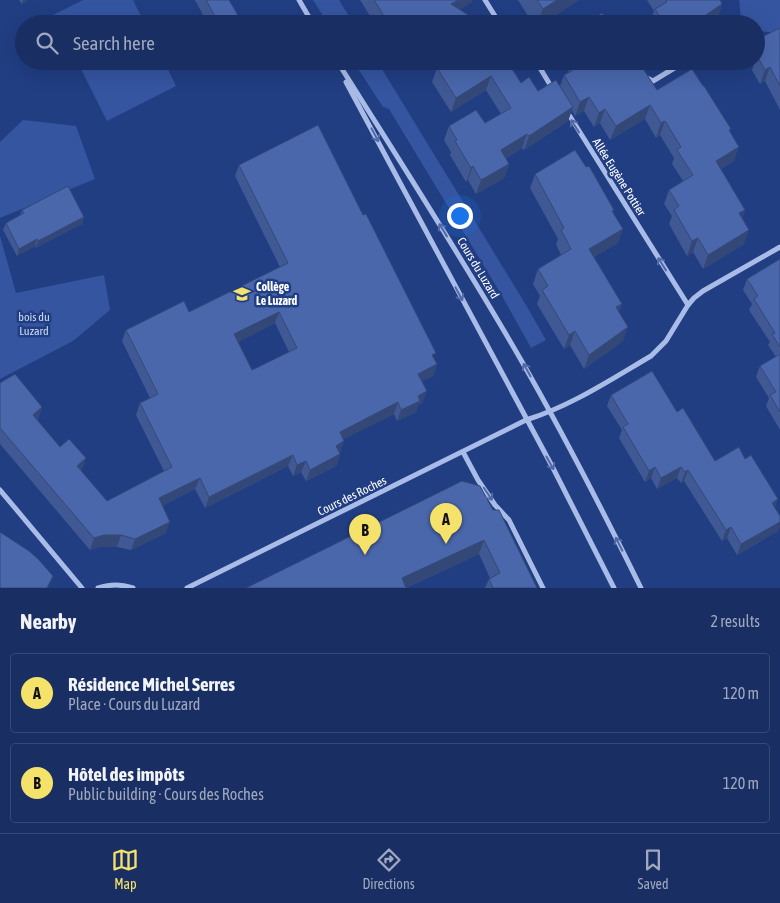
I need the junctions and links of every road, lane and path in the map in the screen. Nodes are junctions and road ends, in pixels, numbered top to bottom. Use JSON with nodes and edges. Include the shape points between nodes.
{"nodes":[{"id":1,"x":299,"y":0,"type":"edge"},
{"id":2,"x":485,"y":0,"type":"edge"},
{"id":3,"x":713,"y":8,"type":"edge"},
{"id":4,"x":308,"y":15,"type":"edge"},
{"id":5,"x":494,"y":15,"type":"edge"},
{"id":6,"x":716,"y":15,"type":"edge"},
{"id":7,"x":341,"y":70,"type":"edge"},
{"id":8,"x":342,"y":70,"type":"edge"},
{"id":9,"x":541,"y":70,"type":"edge"},
{"id":10,"x":671,"y":70,"type":"edge"},
{"id":11,"x":638,"y":74,"type":"edge"},
{"id":12,"x":556,"y":95,"type":"edge"},
{"id":13,"x":561,"y":103,"type":"edge"},
{"id":14,"x":780,"y":247,"type":"edge"},
{"id":15,"x":688,"y":305,"type":"junction"},
{"id":16,"x":550,"y":412,"type":"junction"},
{"id":17,"x":526,"y":420,"type":"junction"},
{"id":18,"x":463,"y":452,"type":"junction"},
{"id":19,"x":0,"y":490,"type":"edge"},
{"id":20,"x":82,"y":588,"type":"edge"},
{"id":21,"x":98,"y":588,"type":"edge"},
{"id":22,"x":133,"y":588,"type":"edge"},
{"id":23,"x":187,"y":588,"type":"edge"},
{"id":24,"x":543,"y":588,"type":"edge"},
{"id":25,"x":614,"y":588,"type":"edge"},
{"id":26,"x":641,"y":588,"type":"edge"}],
"edges":[{"from":1,"to":4,"type":"street"},
{"from":2,"to":5,"type":"street"},
{"from":3,"to":6,"type":"street"},
{"from":7,"to":17,"type":"street","name":"Cours du Luzard","one_way":true},
{"from":16,"to":8,"type":"street","name":"Cours du Luzard","one_way":true,"via":[[457,252]]},
{"from":9,"to":12,"type":"street"},
{"from":10,"to":11,"type":"street","via":[[653,81]]},
{"from":15,"to":13,"type":"street","name":"Allée Eugène Pottier","one_way":true},
{"from":14,"to":15,"type":"street","via":[[703,291]]},
{"from":15,"to":16,"type":"street","via":[[666,341],[651,356],[578,400]]},
{"from":16,"to":17,"type":"street"},
{"from":26,"to":16,"type":"street","name":"Cours du Luzard","one_way":true},
{"from":17,"to":18,"type":"street","name":"Cours des Roches"},
{"from":17,"to":25,"type":"street","name":"Cours du Luzard","one_way":true},
{"from":18,"to":23,"type":"street","name":"Cours des Roches"},
{"from":18,"to":24,"type":"street","one_way":true,"via":[[495,505],[509,520]]},
{"from":19,"to":20,"type":"street"},
{"from":21,"to":22,"type":"street","via":[[122,584]]}]}
